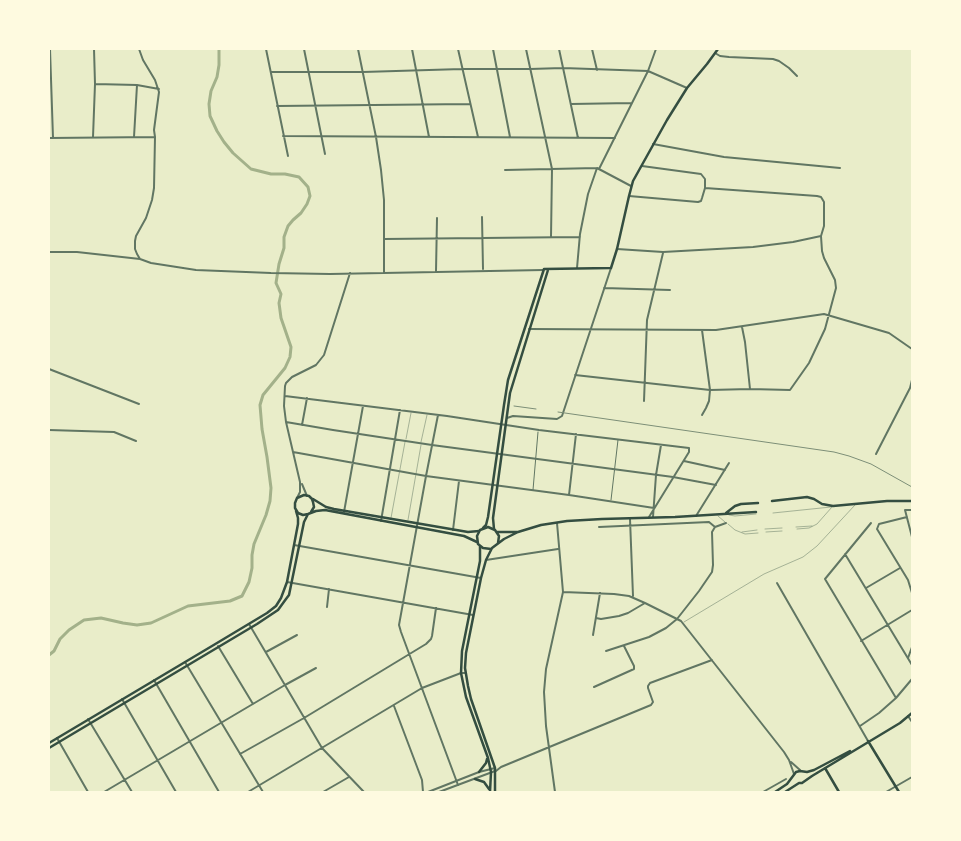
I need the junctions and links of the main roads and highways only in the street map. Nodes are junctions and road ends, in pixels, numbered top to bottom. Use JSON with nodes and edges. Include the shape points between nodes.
{"nodes":[{"id":1,"x":718,"y":49,"type":"edge"},
{"id":2,"x":548,"y":269,"type":"junction"},
{"id":3,"x":503,"y":424,"type":"junction"},
{"id":4,"x":312,"y":499,"type":"junction"},
{"id":5,"x":772,"y":501,"type":"dead end"},
{"id":6,"x":912,"y":501,"type":"edge"},
{"id":7,"x":758,"y":503,"type":"dead end"},
{"id":8,"x":296,"y":510,"type":"junction"},
{"id":9,"x":310,"y":513,"type":"junction"},
{"id":10,"x":756,"y":513,"type":"dead end"},
{"id":11,"x":725,"y":514,"type":"junction"},
{"id":12,"x":381,"y":519,"type":"junction"},
{"id":13,"x":484,"y":528,"type":"junction"},
{"id":14,"x":496,"y":530,"type":"junction"},
{"id":15,"x":479,"y":531,"type":"junction"},
{"id":16,"x":518,"y":532,"type":"junction"},
{"id":17,"x":477,"y":542,"type":"junction"},
{"id":18,"x":498,"y":544,"type":"junction"},
{"id":19,"x":480,"y":546,"type":"junction"},
{"id":20,"x":492,"y":548,"type":"junction"},
{"id":21,"x":479,"y":578,"type":"junction"},
{"id":22,"x":912,"y":713,"type":"edge"},
{"id":23,"x":868,"y":742,"type":"junction"},
{"id":24,"x":49,"y":743,"type":"edge"},
{"id":25,"x":49,"y":748,"type":"edge"},
{"id":26,"x":856,"y":749,"type":"junction"},
{"id":27,"x":488,"y":758,"type":"junction"},
{"id":28,"x":825,"y":768,"type":"junction"},
{"id":29,"x":479,"y":772,"type":"road end"},
{"id":30,"x":803,"y":772,"type":"junction"},
{"id":31,"x":794,"y":775,"type":"junction"},
{"id":32,"x":475,"y":779,"type":"road end"},
{"id":33,"x":805,"y":780,"type":"junction"},
{"id":34,"x":799,"y":783,"type":"junction"},
{"id":35,"x":495,"y":791,"type":"edge"},
{"id":36,"x":490,"y":792,"type":"edge"},
{"id":37,"x":775,"y":792,"type":"edge"},
{"id":38,"x":785,"y":792,"type":"edge"},
{"id":39,"x":839,"y":792,"type":"edge"},
{"id":40,"x":899,"y":792,"type":"edge"}],
"edges":[{"from":1,"to":2,"type":"main road","via":[[666,120],[631,186],[612,268]]},
{"from":2,"to":3,"type":"main road","via":[[512,383]]},
{"from":2,"to":3,"type":"main road","via":[[544,270],[508,380]]},
{"from":3,"to":13,"type":"main road"},
{"from":3,"to":14,"type":"main road","via":[[493,518]]},
{"from":4,"to":8,"type":"main road","via":[[307,496],[297,498]]},
{"from":4,"to":9,"type":"main road","via":[[314,507]]},
{"from":4,"to":12,"type":"main road","via":[[326,507]]},
{"from":5,"to":6,"type":"main road","via":[[807,497],[833,506]]},
{"from":7,"to":11,"type":"main road","via":[[741,504]]},
{"from":8,"to":9,"type":"main road","via":[[300,514]]},
{"from":8,"to":24,"type":"main road","via":[[298,521],[287,582],[276,606]]},
{"from":9,"to":12,"type":"main road","via":[[322,510]]},
{"from":9,"to":25,"type":"main road","via":[[304,522],[289,595],[282,606],[251,628]]},
{"from":10,"to":11,"type":"main road"},
{"from":11,"to":16,"type":"main road","via":[[577,520]]},
{"from":12,"to":15,"type":"main road","via":[[471,533]]},
{"from":12,"to":17,"type":"main road","via":[[464,536]]},
{"from":13,"to":14,"type":"main road"},
{"from":13,"to":15,"type":"main road"},
{"from":14,"to":16,"type":"main road"},
{"from":14,"to":18,"type":"main road"},
{"from":15,"to":17,"type":"main road"},
{"from":16,"to":18,"type":"main road"},
{"from":17,"to":19,"type":"main road"},
{"from":18,"to":20,"type":"main road"},
{"from":19,"to":20,"type":"main road"},
{"from":19,"to":21,"type":"main road"},
{"from":20,"to":21,"type":"main road"},
{"from":21,"to":27,"type":"main road","via":[[469,614],[461,673],[466,697]]},
{"from":21,"to":35,"type":"main road","via":[[465,673],[495,769]]},
{"from":22,"to":23,"type":"main road"},
{"from":23,"to":26,"type":"main road"},
{"from":23,"to":40,"type":"main road"},
{"from":26,"to":28,"type":"main road"},
{"from":26,"to":30,"type":"main road","via":[[810,772]]},
{"from":27,"to":29,"type":"main road"},
{"from":27,"to":36,"type":"main road"},
{"from":28,"to":33,"type":"main road"},
{"from":28,"to":39,"type":"main road"},
{"from":30,"to":31,"type":"main road","via":[[798,771]]},
{"from":30,"to":33,"type":"main road"},
{"from":31,"to":34,"type":"main road","via":[[795,782]]},
{"from":31,"to":37,"type":"main road"},
{"from":32,"to":36,"type":"main road","via":[[484,782]]},
{"from":33,"to":34,"type":"main road"},
{"from":34,"to":38,"type":"main road"}]}
